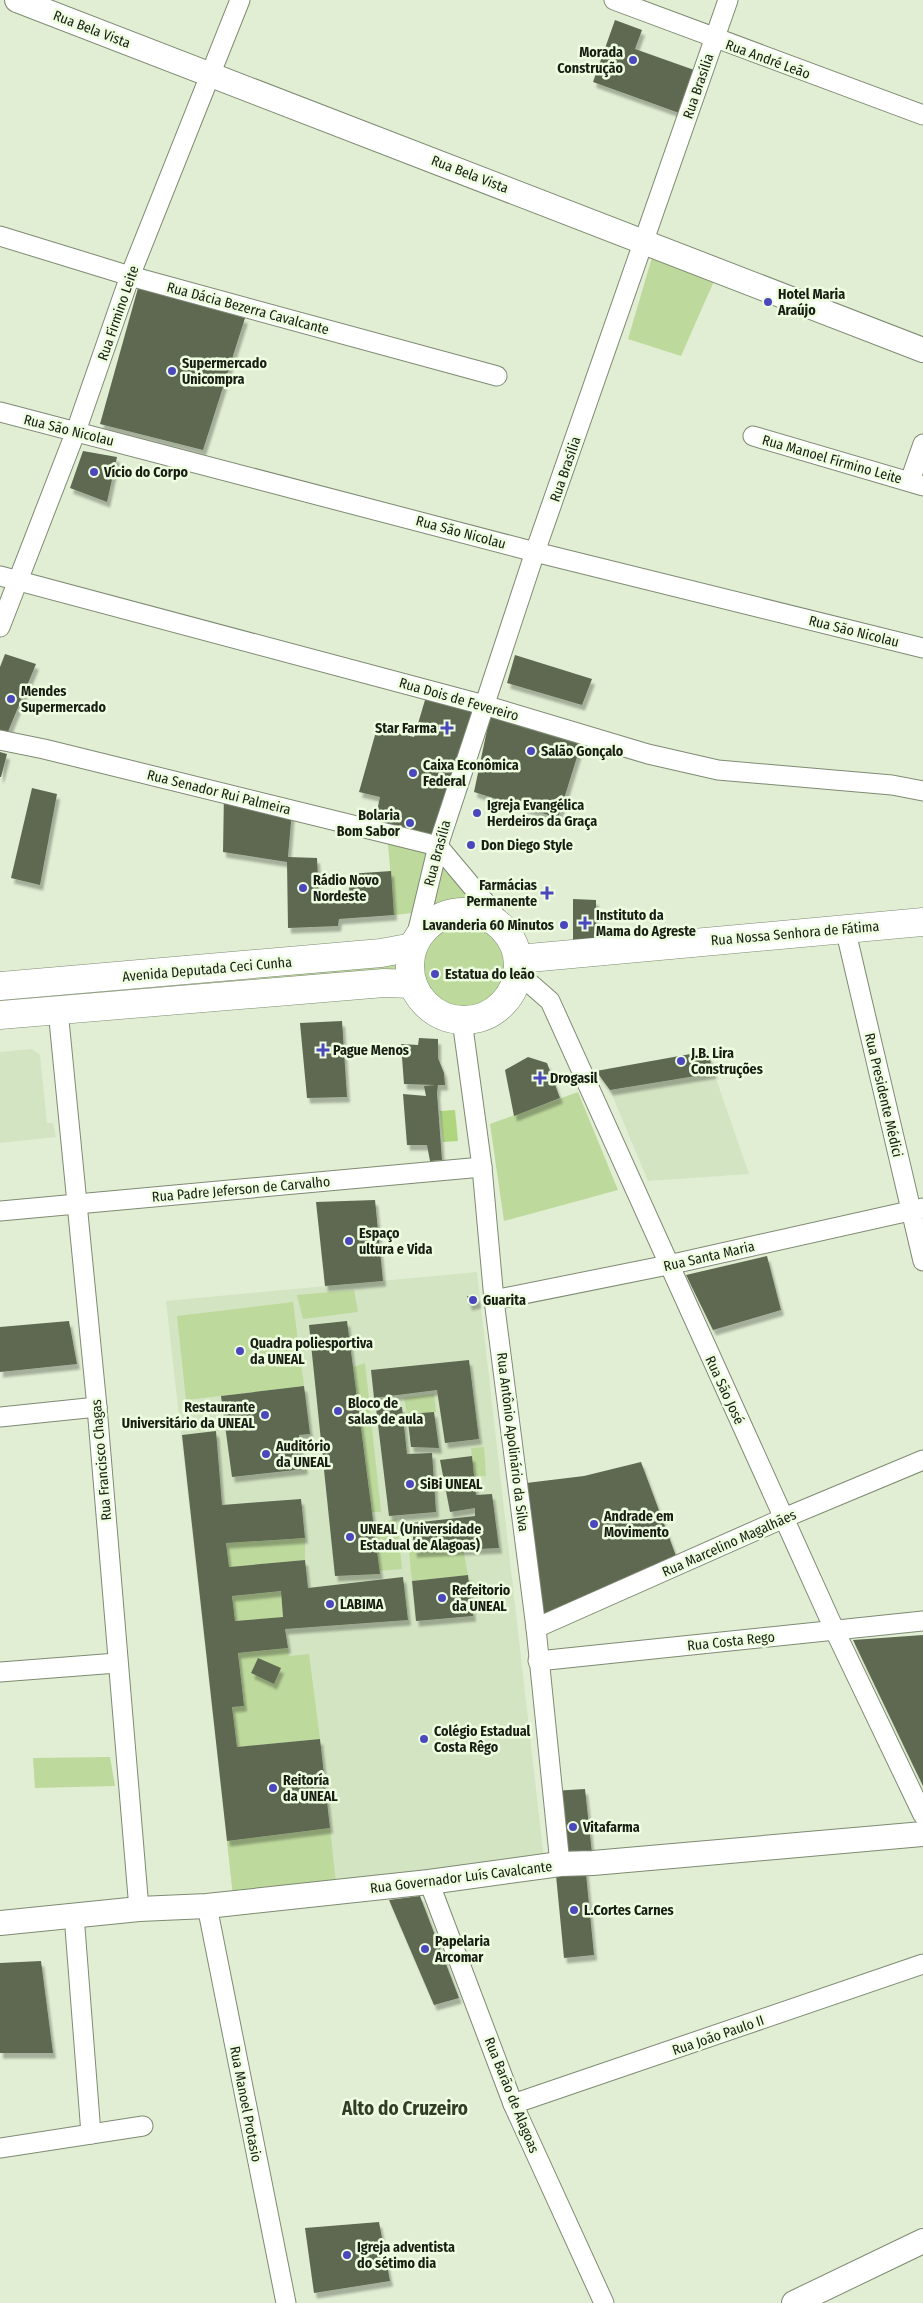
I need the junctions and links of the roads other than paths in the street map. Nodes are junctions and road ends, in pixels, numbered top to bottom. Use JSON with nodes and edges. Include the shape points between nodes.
{"nodes":[{"id":1,"x":17,"y":0,"type":"edge"},
{"id":2,"x":240,"y":0,"type":"edge"},
{"id":3,"x":614,"y":0,"type":"edge"},
{"id":4,"x":728,"y":0,"type":"edge"},
{"id":5,"x":715,"y":39,"type":"junction"},
{"id":6,"x":209,"y":74,"type":"junction"},
{"id":7,"x":923,"y":115,"type":"edge"},
{"id":8,"x":0,"y":236,"type":"edge"},
{"id":9,"x":645,"y":242,"type":"junction"},
{"id":10,"x":130,"y":276,"type":"junction"},
{"id":11,"x":923,"y":350,"type":"edge"},
{"id":12,"x":497,"y":376,"type":"dead end"},
{"id":13,"x":0,"y":412,"type":"edge"},
{"id":14,"x":76,"y":431,"type":"junction"},
{"id":15,"x":753,"y":436,"type":"dead end"},
{"id":16,"x":923,"y":444,"type":"edge"},
{"id":17,"x":916,"y":484,"type":"edge"},
{"id":18,"x":535,"y":552,"type":"junction"},
{"id":19,"x":9,"y":578,"type":"edge"},
{"id":20,"x":0,"y":627,"type":"edge"},
{"id":21,"x":923,"y":648,"type":"edge"},
{"id":22,"x":484,"y":705,"type":"junction"},
{"id":23,"x":0,"y":740,"type":"edge"},
{"id":24,"x":923,"y":791,"type":"edge"},
{"id":25,"x":438,"y":846,"type":"junction"},
{"id":26,"x":923,"y":922,"type":"edge"},
{"id":27,"x":844,"y":928,"type":"junction"},
{"id":28,"x":506,"y":932,"type":"junction"},
{"id":29,"x":414,"y":944,"type":"junction"},
{"id":30,"x":555,"y":955,"type":"junction"},
{"id":31,"x":518,"y":966,"type":"junction"},
{"id":32,"x":413,"y":984,"type":"junction"},
{"id":33,"x":0,"y":986,"type":"edge"},
{"id":34,"x":550,"y":1001,"type":"junction"},
{"id":35,"x":58,"y":1010,"type":"junction"},
{"id":36,"x":0,"y":1015,"type":"edge"},
{"id":37,"x":462,"y":1020,"type":"junction"},
{"id":38,"x":482,"y":1167,"type":"junction"},
{"id":39,"x":77,"y":1205,"type":"junction"},
{"id":40,"x":917,"y":1209,"type":"edge"},
{"id":41,"x":0,"y":1211,"type":"edge"},
{"id":42,"x":923,"y":1261,"type":"edge"},
{"id":43,"x":668,"y":1265,"type":"junction"},
{"id":44,"x":494,"y":1300,"type":"junction"},
{"id":45,"x":96,"y":1407,"type":"junction"},
{"id":46,"x":0,"y":1417,"type":"edge"},
{"id":47,"x":923,"y":1460,"type":"edge"},
{"id":48,"x":784,"y":1518,"type":"junction"},
{"id":49,"x":923,"y":1621,"type":"edge"},
{"id":50,"x":536,"y":1628,"type":"junction"},
{"id":51,"x":835,"y":1631,"type":"junction"},
{"id":52,"x":538,"y":1660,"type":"junction"},
{"id":53,"x":117,"y":1663,"type":"junction"},
{"id":54,"x":0,"y":1672,"type":"edge"},
{"id":55,"x":923,"y":1815,"type":"edge"},
{"id":56,"x":923,"y":1834,"type":"edge"},
{"id":57,"x":560,"y":1864,"type":"junction"},
{"id":58,"x":429,"y":1882,"type":"junction"},
{"id":59,"x":207,"y":1906,"type":"junction"},
{"id":60,"x":139,"y":1909,"type":"junction"},
{"id":61,"x":74,"y":1915,"type":"junction"},
{"id":62,"x":0,"y":1923,"type":"edge"},
{"id":63,"x":923,"y":1964,"type":"edge"},
{"id":64,"x":513,"y":2104,"type":"junction"},
{"id":65,"x":143,"y":2126,"type":"dead end"},
{"id":66,"x":91,"y":2134,"type":"junction"},
{"id":67,"x":0,"y":2148,"type":"edge"},
{"id":68,"x":923,"y":2241,"type":"edge"},
{"id":69,"x":286,"y":2303,"type":"edge"},
{"id":70,"x":604,"y":2303,"type":"edge"},
{"id":71,"x":794,"y":2303,"type":"edge"}],
"edges":[{"from":1,"to":6,"type":"street","name":"Rua Bela Vista"},
{"from":2,"to":6,"type":"street","name":"Rua Firmino Leite"},
{"from":3,"to":5,"type":"street","name":"Rua André Leão"},
{"from":4,"to":5,"type":"street","name":"Rua Brasília"},
{"from":5,"to":7,"type":"street","name":"Rua André Leão"},
{"from":5,"to":9,"type":"street","name":"Rua Brasília"},
{"from":6,"to":9,"type":"street","name":"Rua Bela Vista"},
{"from":6,"to":10,"type":"street","name":"Rua Firmino Leite"},
{"from":8,"to":10,"type":"street","name":"Rua Dácia Bezerra Cavalcante"},
{"from":9,"to":11,"type":"street","name":"Rua Bela Vista"},
{"from":9,"to":18,"type":"street","name":"Rua Brasília"},
{"from":10,"to":12,"type":"street","name":"Rua Dácia Bezerra Cavalcante"},
{"from":10,"to":14,"type":"street","name":"Rua Firmino Leite"},
{"from":13,"to":14,"type":"street","name":"Rua São Nicolau"},
{"from":14,"to":18,"type":"street","name":"Rua São Nicolau"},
{"from":14,"to":19,"type":"street","name":"Rua Firmino Leite"},
{"from":15,"to":17,"type":"street","name":"Rua Manoel Firmino Leite"},
{"from":16,"to":17,"type":"street","name":"Rua Manoel Firmino Leite"},
{"from":18,"to":21,"type":"street","name":"Rua São Nicolau"},
{"from":18,"to":22,"type":"street","name":"Rua Brasília"},
{"from":19,"to":20,"type":"street","name":"Rua Firmino Leite"},
{"from":19,"to":22,"type":"street","name":"Rua Dois de Fevereiro"},
{"from":22,"to":24,"type":"street","name":"Rua Dois de Fevereiro","via":[[648,754],[718,770],[892,785]]},
{"from":22,"to":25,"type":"street","name":"Rua Brasília"},
{"from":23,"to":25,"type":"street","name":"Rua Senador Rui Palmeira"},
{"from":25,"to":28,"type":"street"},
{"from":25,"to":29,"type":"street","name":"Rua Brasília"},
{"from":26,"to":27,"type":"main road","name":"Rua Nossa Senhora de Fátima"},
{"from":27,"to":30,"type":"main road","name":"Rua Nossa Senhora de Fátima"},
{"from":27,"to":40,"type":"street","name":"Rua Presidente Médici"},
{"from":28,"to":29,"type":"main road","via":[[489,918],[468,912],[447,914],[428,925]]},
{"from":28,"to":31,"type":"main road","via":[[515,946]]},
{"from":29,"to":32,"type":"main road","via":[[410,959]]},
{"from":29,"to":33,"type":"main road","name":"Avenida Deputada Ceci Cunha","via":[[381,953]]},
{"from":30,"to":31,"type":"main road","name":"Rua Nossa Senhora de Fátima"},
{"from":30,"to":34,"type":"street","via":[[537,973]]},
{"from":31,"to":34,"type":"street","name":"Rua São José"},
{"from":31,"to":37,"type":"main road","via":[[505,1002],[493,1012]]},
{"from":32,"to":35,"type":"main road","name":"Avenida Deputada Ceci Cunha","via":[[384,982]]},
{"from":32,"to":37,"type":"main road","via":[[424,1003],[442,1015]]},
{"from":34,"to":43,"type":"street","name":"Rua São José"},
{"from":35,"to":36,"type":"main road","name":"Avenida Deputada Ceci Cunha"},
{"from":35,"to":39,"type":"street","name":"Rua Francisco Chagas"},
{"from":37,"to":38,"type":"street","name":"Rua Antônio Apolinário da Silva"},
{"from":38,"to":39,"type":"street","name":"Rua Padre Jeferson de Carvalho"},
{"from":38,"to":44,"type":"street","name":"Rua Antônio Apolinário da Silva"},
{"from":39,"to":41,"type":"street","name":"Rua Padre Jeferson de Carvalho"},
{"from":39,"to":45,"type":"street","name":"Rua Francisco Chagas"},
{"from":40,"to":42,"type":"street","name":"Rua Presidente Médici"},
{"from":40,"to":43,"type":"street","name":"Rua Santa Maria"},
{"from":43,"to":44,"type":"street","name":"Rua Santa Maria"},
{"from":43,"to":48,"type":"street","name":"Rua São José"},
{"from":44,"to":50,"type":"street","name":"Rua Antônio Apolinário da Silva"},
{"from":45,"to":46,"type":"street"},
{"from":45,"to":53,"type":"street","name":"Rua Francisco Chagas"},
{"from":47,"to":48,"type":"street","name":"Rua Marcelino Magalhães"},
{"from":48,"to":50,"type":"street","name":"Rua Marcelino Magalhães"},
{"from":48,"to":51,"type":"street","name":"Rua São José"},
{"from":49,"to":51,"type":"street","name":"Rua Costa Rego"},
{"from":50,"to":52,"type":"street","name":"Rua Antônio Apolinário da Silva"},
{"from":51,"to":52,"type":"street","name":"Rua Costa Rego"},
{"from":51,"to":55,"type":"street","name":"Rua São José"},
{"from":52,"to":57,"type":"street","name":"Rua Antônio Apolinário da Silva"},
{"from":53,"to":54,"type":"street"},
{"from":53,"to":60,"type":"street","name":"Rua Francisco Chagas"},
{"from":56,"to":57,"type":"street","name":"Rua Governador Luís Cavalcante","via":[[593,1864]]},
{"from":57,"to":58,"type":"street","name":"Rua Governador Luís Cavalcante"},
{"from":58,"to":59,"type":"street","name":"Rua Governador Luís Cavalcante"},
{"from":58,"to":64,"type":"street","name":"Rua Barão de Alagoas"},
{"from":59,"to":60,"type":"street","name":"Rua Governador Luís Cavalcante"},
{"from":59,"to":69,"type":"street","name":"Rua Manoel Protasio"},
{"from":60,"to":61,"type":"street","name":"Rua Governador Luís Cavalcante"},
{"from":61,"to":62,"type":"street","name":"Rua Governador Luís Cavalcante"},
{"from":61,"to":66,"type":"street"},
{"from":63,"to":64,"type":"street","name":"Rua João Paulo II"},
{"from":64,"to":70,"type":"street","name":"Rua Barão de Alagoas"},
{"from":65,"to":66,"type":"street"},
{"from":66,"to":67,"type":"street"},
{"from":68,"to":71,"type":"street"}]}
